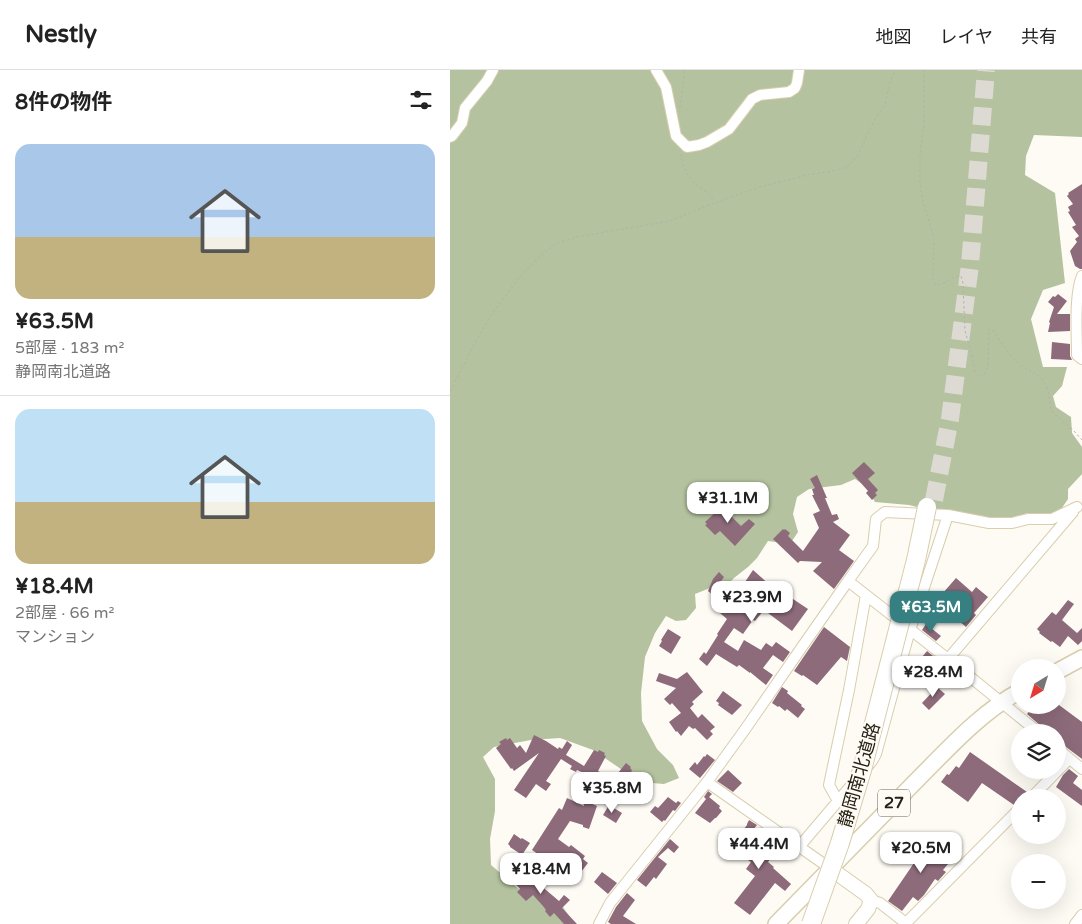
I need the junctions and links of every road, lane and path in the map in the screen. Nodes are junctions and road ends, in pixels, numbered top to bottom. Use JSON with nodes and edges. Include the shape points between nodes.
{"nodes":[{"id":1,"x":493,"y":70,"type":"edge"},
{"id":2,"x":656,"y":70,"type":"edge"},
{"id":3,"x":685,"y":70,"type":"edge"},
{"id":4,"x":799,"y":70,"type":"edge"},
{"id":5,"x":895,"y":70,"type":"edge"},
{"id":6,"x":924,"y":70,"type":"edge"},
{"id":7,"x":680,"y":110,"type":"dead end"},
{"id":8,"x":676,"y":136,"type":"junction"},
{"id":9,"x":450,"y":137,"type":"edge"},
{"id":10,"x":714,"y":203,"type":"junction"},
{"id":11,"x":1082,"y":276,"type":"edge"},
{"id":12,"x":1082,"y":359,"type":"edge"},
{"id":13,"x":450,"y":392,"type":"edge"},
{"id":14,"x":1082,"y":440,"type":"edge"},
{"id":15,"x":1080,"y":506,"type":"edge"},
{"id":16,"x":936,"y":510,"type":"junction"},
{"id":17,"x":848,"y":580,"type":"junction"},
{"id":18,"x":866,"y":595,"type":"junction"},
{"id":19,"x":910,"y":630,"type":"junction"},
{"id":20,"x":1082,"y":658,"type":"edge"},
{"id":21,"x":948,"y":659,"type":"junction"},
{"id":22,"x":1066,"y":667,"type":"edge"},
{"id":23,"x":1011,"y":696,"type":"edge"},
{"id":24,"x":1001,"y":702,"type":"junction"},
{"id":25,"x":1028,"y":724,"type":"edge"},
{"id":26,"x":1066,"y":756,"type":"edge"},
{"id":27,"x":1069,"y":759,"type":"junction"},
{"id":28,"x":1082,"y":769,"type":"edge"},
{"id":29,"x":707,"y":782,"type":"junction"},
{"id":30,"x":1040,"y":789,"type":"edge"},
{"id":31,"x":838,"y":801,"type":"junction"},
{"id":32,"x":1011,"y":817,"type":"edge"},
{"id":33,"x":799,"y":847,"type":"junction"},
{"id":34,"x":831,"y":869,"type":"junction"},
{"id":35,"x":871,"y":900,"type":"junction"},
{"id":36,"x":1082,"y":915,"type":"edge"},
{"id":37,"x":599,"y":924,"type":"edge"},
{"id":38,"x":776,"y":924,"type":"edge"},
{"id":39,"x":811,"y":924,"type":"edge"},
{"id":40,"x":820,"y":924,"type":"edge"},
{"id":41,"x":856,"y":924,"type":"edge"},
{"id":42,"x":906,"y":924,"type":"edge"},
{"id":43,"x":1075,"y":924,"type":"edge"}],
"edges":[{"from":1,"to":9,"type":"street","via":[[465,108],[462,122]]},
{"from":2,"to":8,"type":"street","via":[[666,86]]},
{"from":3,"to":7,"type":"path"},
{"from":4,"to":8,"type":"street","via":[[795,88],[752,99],[729,129],[707,142],[687,147]]},
{"from":5,"to":10,"type":"path","via":[[885,105],[857,157],[847,168],[807,175]]},
{"from":6,"to":14,"type":"path","via":[[920,185],[934,237],[933,278],[936,285],[941,285],[954,276],[961,276],[964,331],[979,377],[988,367],[989,330],[992,329],[1007,352],[1045,383],[1051,411]]},
{"from":8,"to":10,"type":"path","via":[[684,170]]},
{"from":10,"to":13,"type":"path","via":[[669,221],[577,236],[555,244],[519,278],[493,312]]},
{"from":11,"to":12,"type":"street","via":[[1078,288],[1077,325],[1078,355]]},
{"from":15,"to":16,"type":"street","via":[[1052,519],[1012,523],[989,523]]},
{"from":15,"to":21,"type":"street"},
{"from":16,"to":17,"type":"street","via":[[885,512],[876,519],[873,546]]},
{"from":16,"to":19,"type":"street"},
{"from":16,"to":39,"type":"highway","name":"静岡南北道路","bridge":true,"via":[[916,560],[862,770]]},
{"from":16,"to":40,"type":"highway","name":"静岡南北道路","via":[[867,772]]},
{"from":17,"to":18,"type":"street"},
{"from":17,"to":29,"type":"street"},
{"from":18,"to":19,"type":"street"},
{"from":18,"to":31,"type":"street","via":[[829,785]]},
{"from":19,"to":21,"type":"street"},
{"from":19,"to":31,"type":"street","via":[[876,754]]},
{"from":20,"to":22,"type":"main road"},
{"from":21,"to":24,"type":"street"},
{"from":23,"to":24,"type":"main road","number":"27"},
{"from":24,"to":25,"type":"street"},
{"from":24,"to":34,"type":"main road","number":"27","via":[[950,748]]},
{"from":26,"to":27,"type":"street"},
{"from":27,"to":28,"type":"street"},
{"from":27,"to":30,"type":"street"},
{"from":29,"to":33,"type":"street"},
{"from":29,"to":37,"type":"street","via":[[610,903]]},
{"from":31,"to":33,"type":"street"},
{"from":32,"to":42,"type":"street"},
{"from":33,"to":34,"type":"street"},
{"from":34,"to":35,"type":"street"},
{"from":34,"to":38,"type":"main road","number":"27"},
{"from":35,"to":41,"type":"street"},
{"from":35,"to":42,"type":"street","via":[[880,903]]},
{"from":36,"to":43,"type":"street"}]}
